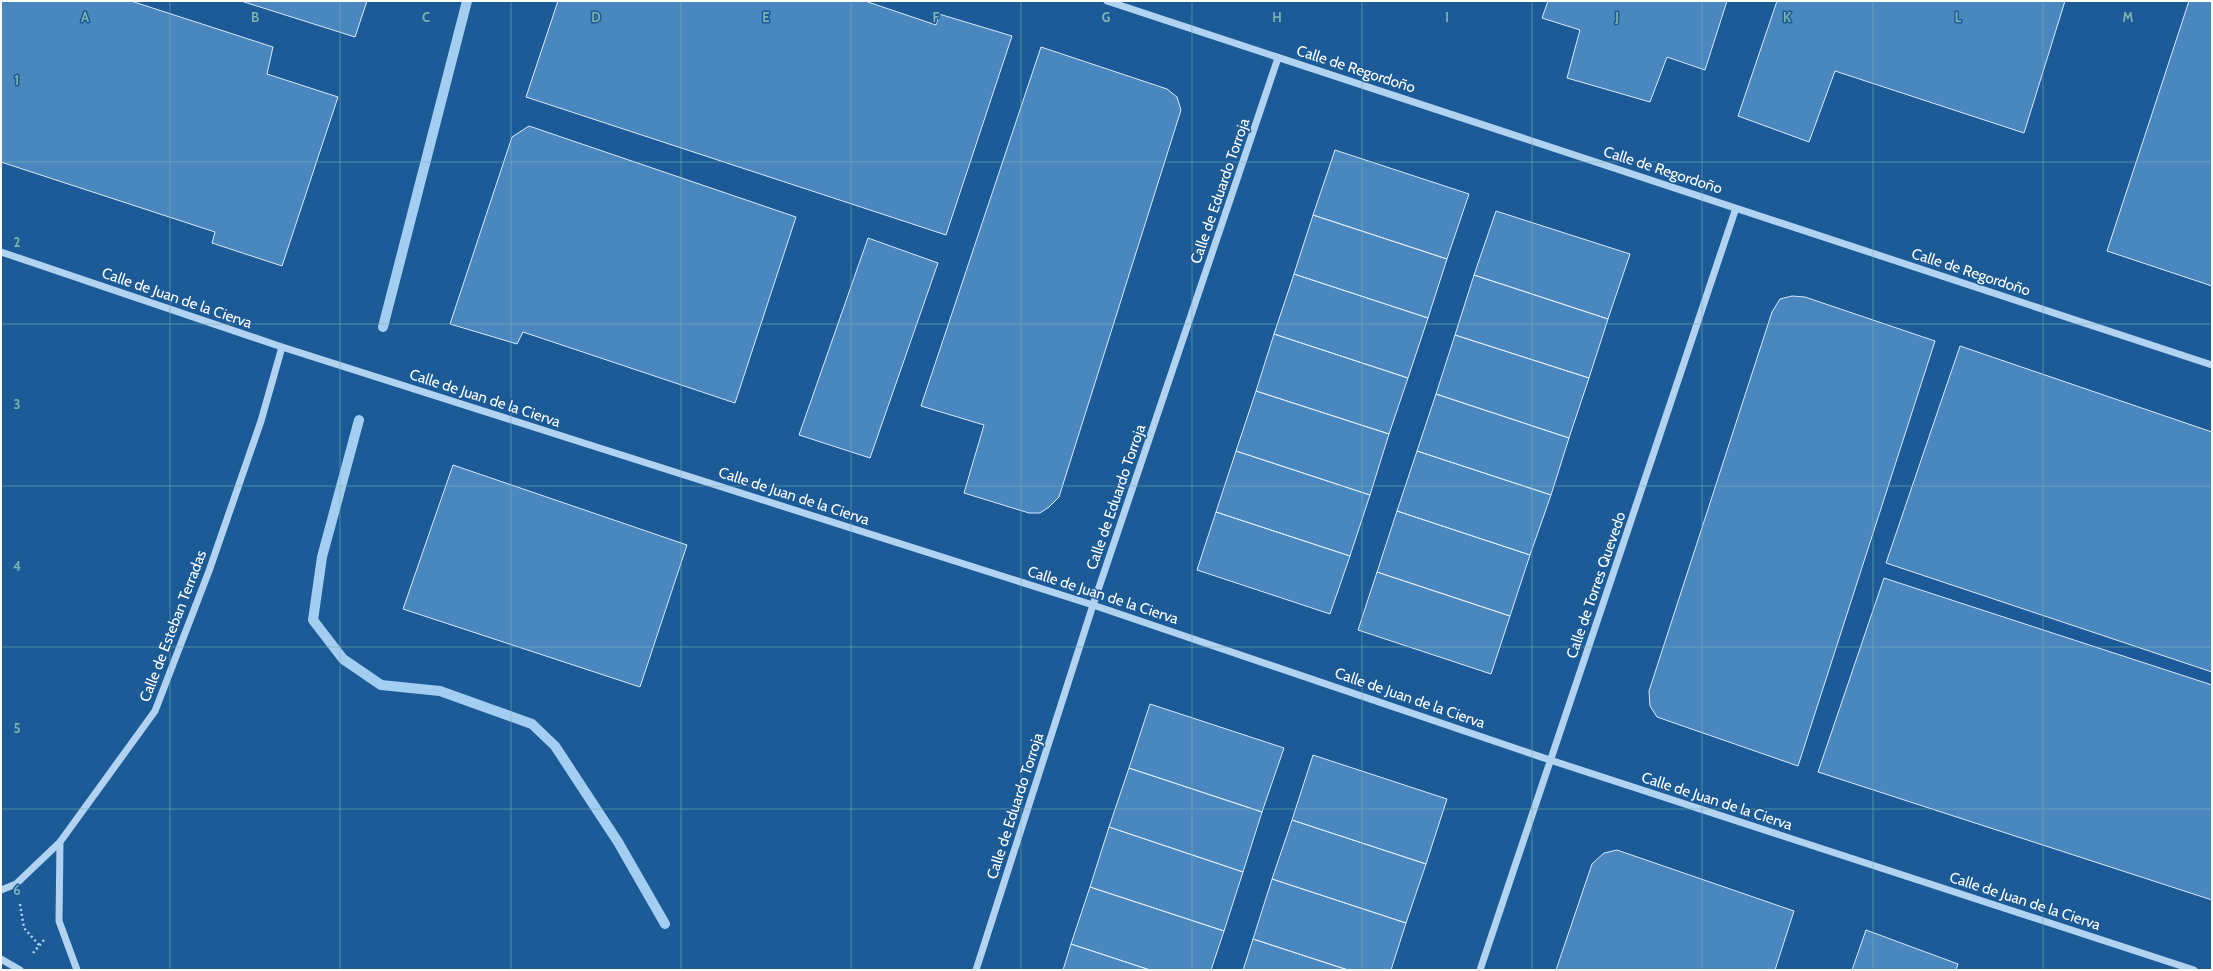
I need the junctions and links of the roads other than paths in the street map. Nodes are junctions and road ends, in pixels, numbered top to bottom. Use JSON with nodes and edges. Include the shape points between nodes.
{"nodes":[{"id":1,"x":1107,"y":1,"type":"edge"},
{"id":2,"x":1278,"y":58,"type":"junction"},
{"id":3,"x":1736,"y":208,"type":"junction"},
{"id":4,"x":1,"y":252,"type":"edge"},
{"id":5,"x":282,"y":347,"type":"junction"},
{"id":6,"x":2212,"y":365,"type":"edge"},
{"id":7,"x":1093,"y":604,"type":"junction"},
{"id":8,"x":1550,"y":760,"type":"junction"},
{"id":9,"x":60,"y":842,"type":"junction"},
{"id":10,"x":1,"y":890,"type":"edge"},
{"id":11,"x":1,"y":959,"type":"edge"},
{"id":12,"x":20,"y":970,"type":"edge"},
{"id":13,"x":77,"y":970,"type":"edge"},
{"id":14,"x":976,"y":970,"type":"edge"},
{"id":15,"x":1480,"y":970,"type":"edge"},
{"id":16,"x":2194,"y":970,"type":"edge"}],
"edges":[{"from":1,"to":2,"type":"street","name":"Calle de Regordoño"},
{"from":2,"to":3,"type":"street","name":"Calle de Regordoño"},
{"from":2,"to":7,"type":"street","name":"Calle de Eduardo Torroja"},
{"from":3,"to":6,"type":"street","name":"Calle de Regordoño"},
{"from":3,"to":8,"type":"street","name":"Calle de Torres Quevedo"},
{"from":4,"to":5,"type":"street","name":"Calle de Juan de la Cierva"},
{"from":5,"to":7,"type":"street","name":"Calle de Juan de la Cierva"},
{"from":5,"to":9,"type":"street","name":"Calle de Esteban Terradas","via":[[261,421],[209,572],[155,711]]},
{"from":7,"to":8,"type":"street","name":"Calle de Juan de la Cierva"},
{"from":7,"to":14,"type":"street","name":"Calle de Eduardo Torroja"},
{"from":8,"to":15,"type":"street","name":"Calle de Torres Quevedo"},
{"from":8,"to":16,"type":"street","name":"Calle de Juan de la Cierva"},
{"from":9,"to":10,"type":"street","name":"Calle de Esteban Terradas","via":[[16,884]]},
{"from":9,"to":13,"type":"street","via":[[59,921]]},
{"from":11,"to":12,"type":"street"}]}
